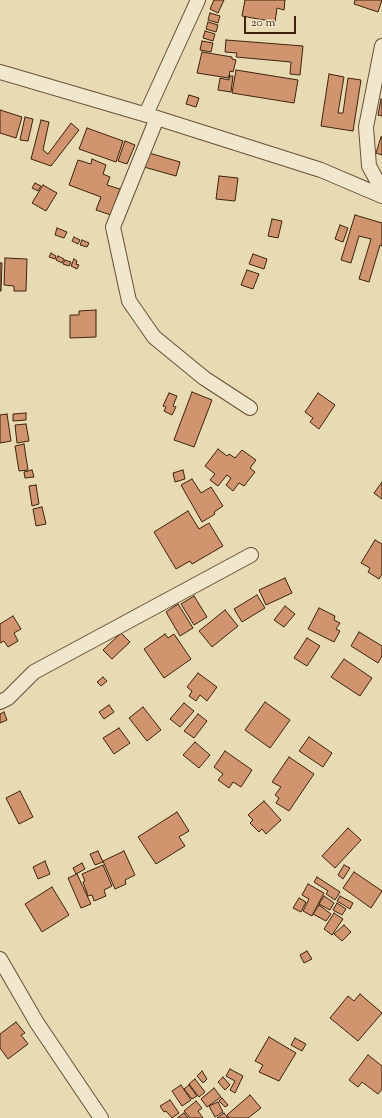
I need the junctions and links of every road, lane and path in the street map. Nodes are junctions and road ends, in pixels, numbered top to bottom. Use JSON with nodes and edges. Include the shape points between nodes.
{"nodes":[{"id":1,"x":198,"y":0,"type":"edge"},
{"id":2,"x":382,"y":46,"type":"edge"},
{"id":3,"x":0,"y":72,"type":"edge"},
{"id":4,"x":151,"y":116,"type":"junction"},
{"id":5,"x":382,"y":190,"type":"edge"},
{"id":6,"x":382,"y":196,"type":"edge"},
{"id":7,"x":250,"y":408,"type":"dead end"},
{"id":8,"x":251,"y":555,"type":"dead end"},
{"id":9,"x":0,"y":702,"type":"edge"},
{"id":10,"x":0,"y":959,"type":"edge"},
{"id":11,"x":101,"y":1118,"type":"edge"}],
"edges":[{"from":1,"to":4,"type":"street"},
{"from":2,"to":5,"type":"street","via":[[366,127],[369,166]]},
{"from":3,"to":4,"type":"street"},
{"from":4,"to":6,"type":"street","via":[[321,170]]},
{"from":4,"to":7,"type":"street","via":[[113,227],[129,301],[154,337],[204,378]]},
{"from":8,"to":9,"type":"street","via":[[34,672],[8,698]]},
{"from":10,"to":11,"type":"street","via":[[37,1023]]}]}
